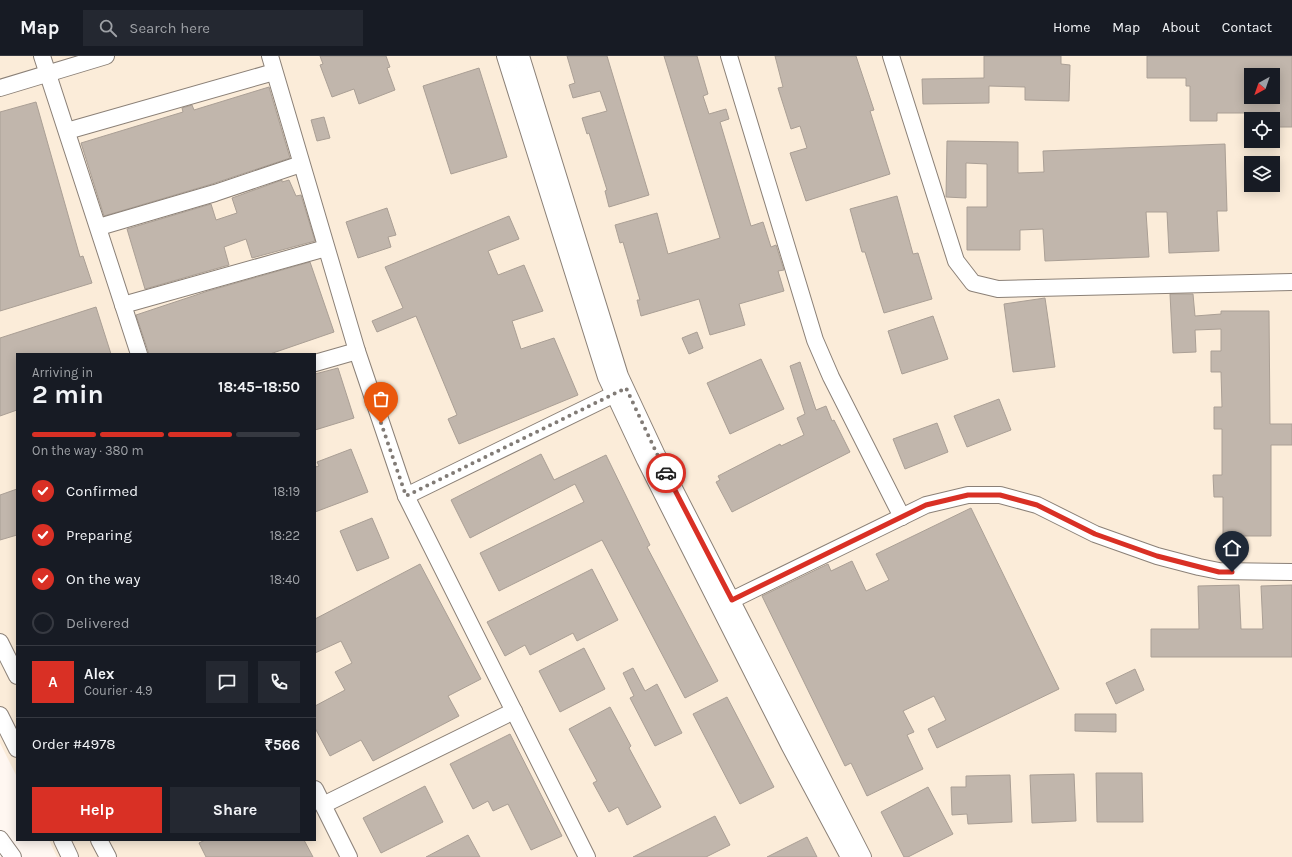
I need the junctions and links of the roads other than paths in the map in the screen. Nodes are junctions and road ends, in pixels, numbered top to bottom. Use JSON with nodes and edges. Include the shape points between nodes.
{"nodes":[{"id":1,"x":42,"y":56,"type":"edge"},
{"id":2,"x":106,"y":56,"type":"edge"},
{"id":3,"x":270,"y":56,"type":"edge"},
{"id":4,"x":505,"y":56,"type":"edge"},
{"id":5,"x":521,"y":56,"type":"edge"},
{"id":6,"x":729,"y":56,"type":"edge"},
{"id":7,"x":891,"y":56,"type":"edge"},
{"id":8,"x":274,"y":72,"type":"junction"},
{"id":9,"x":48,"y":74,"type":"junction"},
{"id":10,"x":0,"y":88,"type":"edge"},
{"id":11,"x":66,"y":131,"type":"junction"},
{"id":12,"x":301,"y":164,"type":"junction"},
{"id":13,"x":99,"y":227,"type":"junction"},
{"id":14,"x":326,"y":248,"type":"junction"},
{"id":15,"x":1292,"y":282,"type":"edge"},
{"id":16,"x":123,"y":305,"type":"junction"},
{"id":17,"x":357,"y":351,"type":"junction"},
{"id":18,"x":139,"y":353,"type":"edge"},
{"id":19,"x":316,"y":363,"type":"edge"},
{"id":20,"x":620,"y":391,"type":"junction"},
{"id":21,"x":406,"y":496,"type":"junction"},
{"id":22,"x":902,"y":517,"type":"junction"},
{"id":23,"x":1292,"y":572,"type":"edge"},
{"id":24,"x":732,"y":600,"type":"junction"},
{"id":25,"x":0,"y":642,"type":"edge"},
{"id":26,"x":16,"y":674,"type":"edge"},
{"id":27,"x":514,"y":711,"type":"junction"},
{"id":28,"x":0,"y":715,"type":"edge"},
{"id":29,"x":16,"y":747,"type":"edge"},
{"id":30,"x":316,"y":791,"type":"edge"},
{"id":31,"x":323,"y":805,"type":"junction"},
{"id":32,"x":0,"y":839,"type":"edge"},
{"id":33,"x":62,"y":841,"type":"edge"},
{"id":34,"x":100,"y":841,"type":"edge"},
{"id":35,"x":13,"y":857,"type":"edge"},
{"id":36,"x":70,"y":857,"type":"edge"},
{"id":37,"x":108,"y":857,"type":"edge"},
{"id":38,"x":349,"y":857,"type":"edge"},
{"id":39,"x":587,"y":857,"type":"edge"},
{"id":40,"x":849,"y":857,"type":"edge"},
{"id":41,"x":863,"y":857,"type":"edge"}],
"edges":[{"from":1,"to":9,"type":"street"},
{"from":2,"to":9,"type":"street"},
{"from":3,"to":8,"type":"street"},
{"from":4,"to":20,"type":"street","via":[[606,377]]},
{"from":5,"to":20,"type":"street","via":[[620,376]]},
{"from":6,"to":22,"type":"street","via":[[815,340]]},
{"from":7,"to":15,"type":"street","via":[[956,261],[973,283],[998,289]]},
{"from":8,"to":11,"type":"street"},
{"from":8,"to":12,"type":"street"},
{"from":9,"to":10,"type":"street"},
{"from":9,"to":11,"type":"street"},
{"from":11,"to":13,"type":"street"},
{"from":12,"to":13,"type":"street"},
{"from":12,"to":14,"type":"street"},
{"from":13,"to":16,"type":"street"},
{"from":14,"to":16,"type":"street"},
{"from":14,"to":17,"type":"street"},
{"from":16,"to":18,"type":"street"},
{"from":17,"to":19,"type":"street"},
{"from":17,"to":21,"type":"street"},
{"from":20,"to":21,"type":"street"},
{"from":20,"to":24,"type":"street"},
{"from":20,"to":40,"type":"street","via":[[645,460]]},
{"from":21,"to":27,"type":"street"},
{"from":22,"to":23,"type":"street","via":[[926,505],[968,495],[1000,495],[1037,505],[1095,534],[1157,556],[1219,572]]},
{"from":22,"to":24,"type":"street"},
{"from":24,"to":41,"type":"street"},
{"from":25,"to":26,"type":"street"},
{"from":27,"to":31,"type":"street"},
{"from":27,"to":39,"type":"street"},
{"from":28,"to":29,"type":"street"},
{"from":30,"to":31,"type":"street"},
{"from":31,"to":38,"type":"street"},
{"from":32,"to":35,"type":"street"},
{"from":33,"to":36,"type":"street"},
{"from":34,"to":37,"type":"street"}]}
